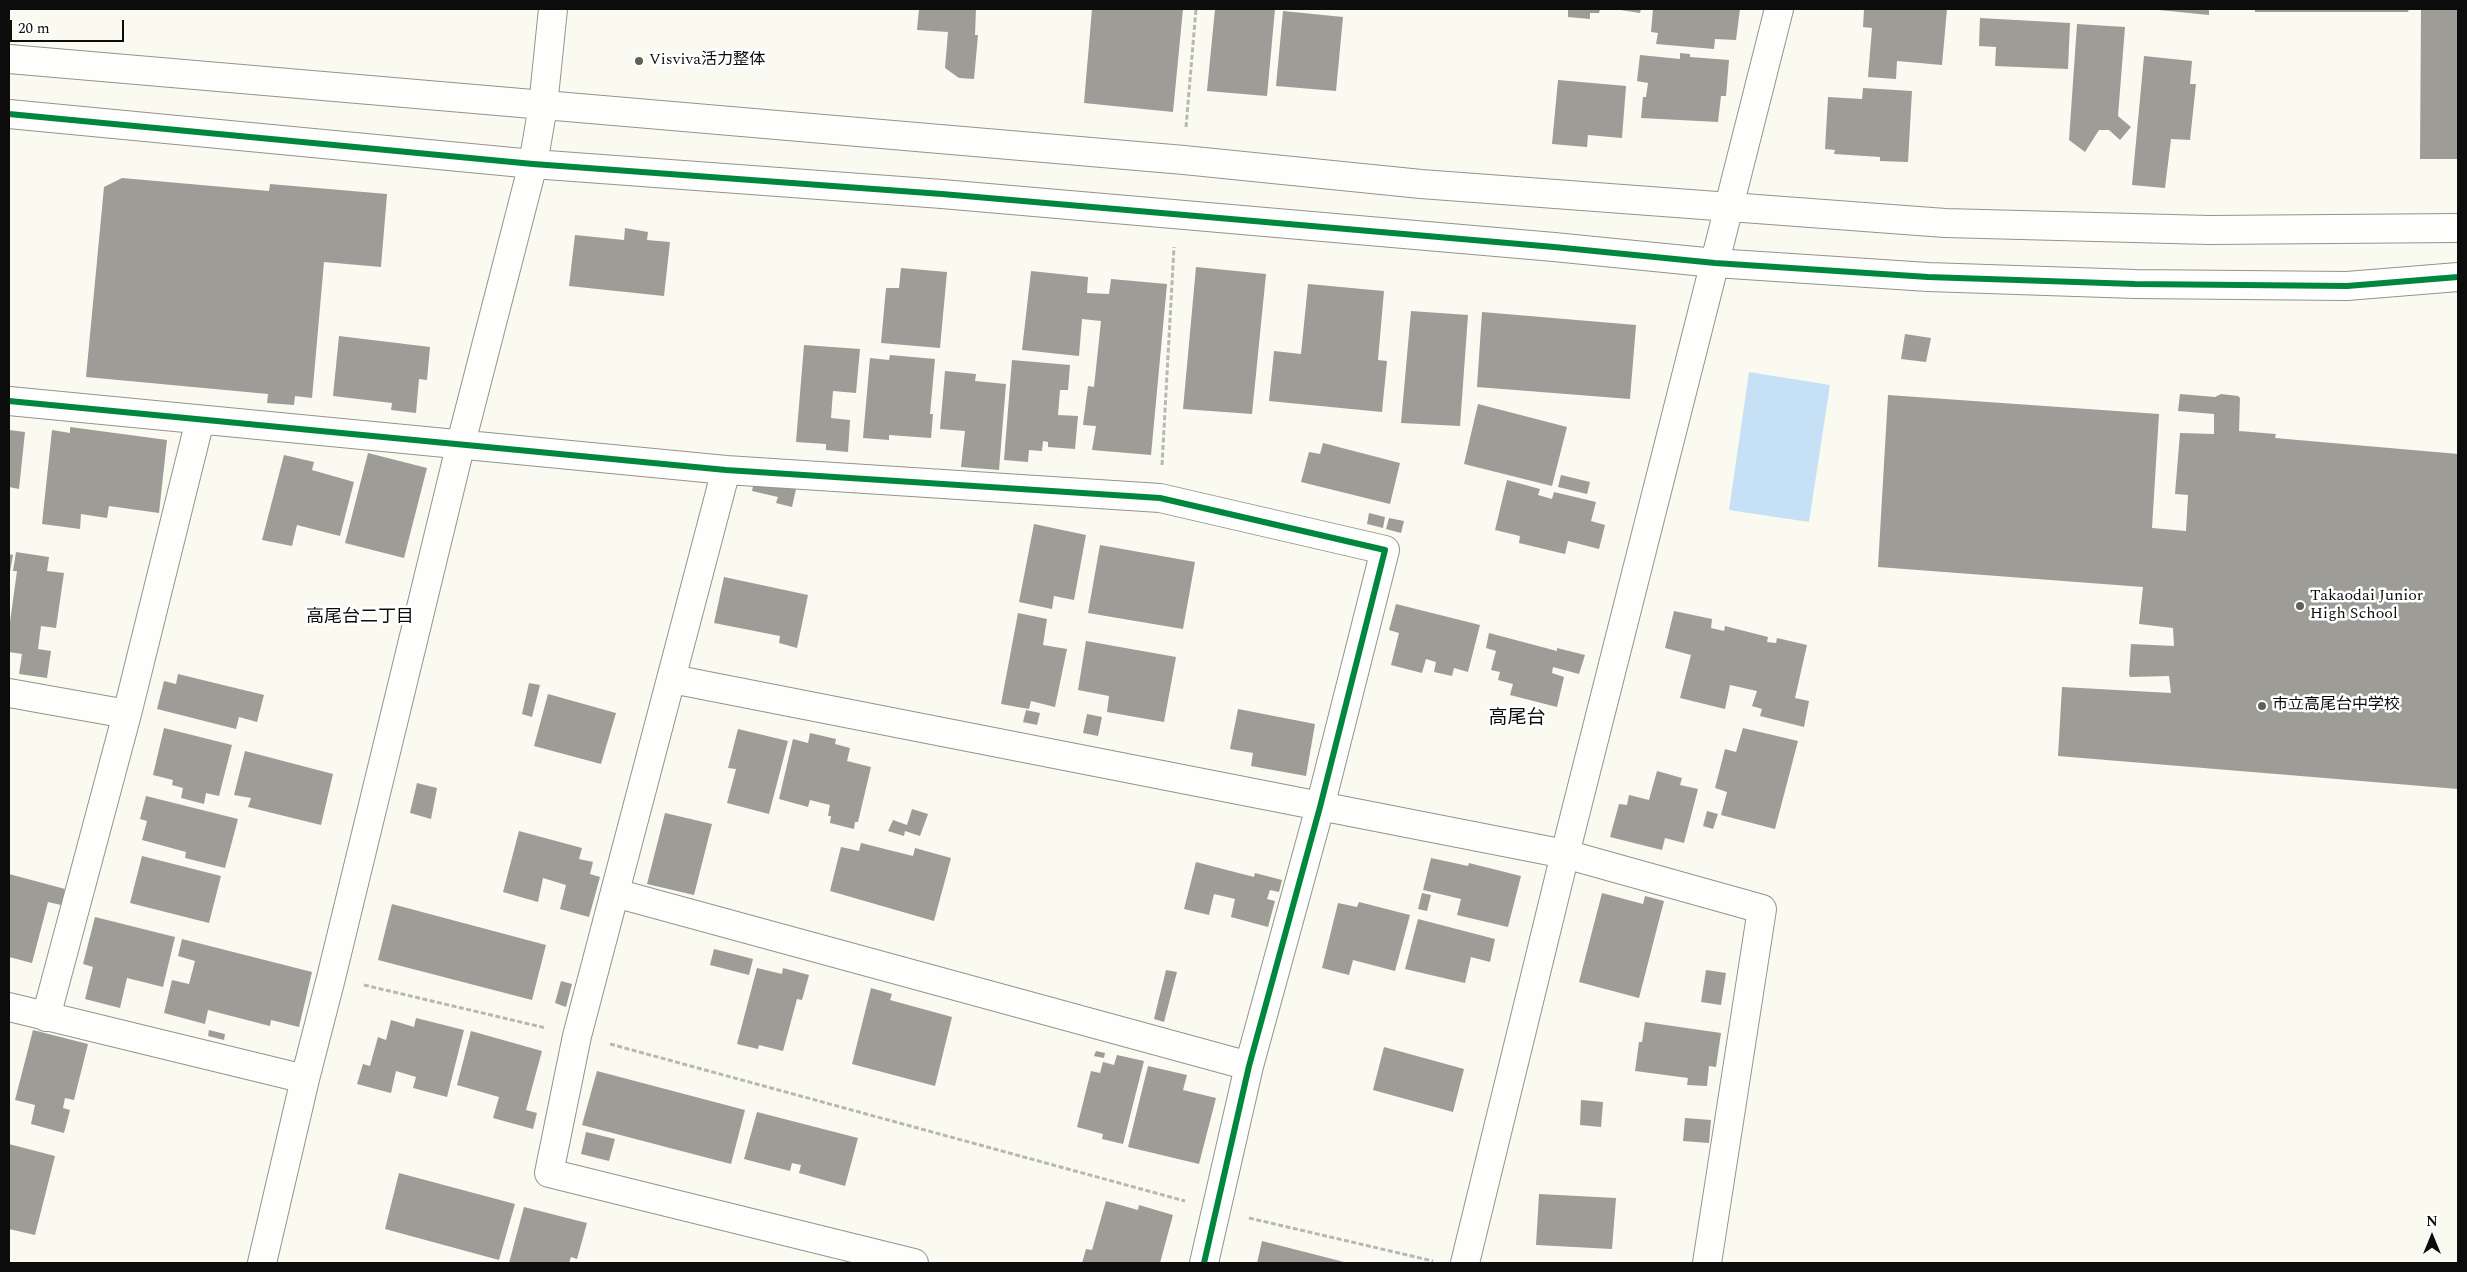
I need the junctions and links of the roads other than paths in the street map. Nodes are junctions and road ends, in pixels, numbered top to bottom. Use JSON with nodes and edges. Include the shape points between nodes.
{"nodes":[{"id":1,"x":553,"y":9,"type":"edge"},
{"id":2,"x":1779,"y":9,"type":"edge"},
{"id":3,"x":9,"y":59,"type":"edge"},
{"id":4,"x":543,"y":106,"type":"junction"},
{"id":5,"x":9,"y":114,"type":"edge"},
{"id":6,"x":533,"y":164,"type":"junction"},
{"id":7,"x":1728,"y":208,"type":"junction"},
{"id":8,"x":2458,"y":228,"type":"edge"},
{"id":9,"x":1715,"y":263,"type":"junction"},
{"id":10,"x":2458,"y":277,"type":"edge"},
{"id":11,"x":9,"y":401,"type":"edge"},
{"id":12,"x":200,"y":420,"type":"junction"},
{"id":13,"x":461,"y":443,"type":"junction"},
{"id":14,"x":726,"y":470,"type":"junction"},
{"id":15,"x":672,"y":679,"type":"junction"},
{"id":16,"x":9,"y":693,"type":"edge"},
{"id":17,"x":128,"y":714,"type":"junction"},
{"id":18,"x":1320,"y":807,"type":"junction"},
{"id":19,"x":1565,"y":854,"type":"junction"},
{"id":20,"x":614,"y":893,"type":"junction"},
{"id":21,"x":9,"y":1007,"type":"edge"},
{"id":22,"x":46,"y":1017,"type":"junction"},
{"id":23,"x":1249,"y":1066,"type":"junction"},
{"id":24,"x":304,"y":1079,"type":"junction"},
{"id":25,"x":262,"y":1263,"type":"edge"},
{"id":26,"x":914,"y":1263,"type":"edge"},
{"id":27,"x":1204,"y":1263,"type":"edge"},
{"id":28,"x":1465,"y":1263,"type":"edge"},
{"id":29,"x":1707,"y":1263,"type":"edge"}],
"edges":[{"from":1,"to":4,"type":"street"},
{"from":2,"to":7,"type":"street"},
{"from":3,"to":4,"type":"street"},
{"from":4,"to":6,"type":"street"},
{"from":4,"to":7,"type":"street"},
{"from":5,"to":6,"type":"street"},
{"from":6,"to":9,"type":"street","via":[[942,194]]},
{"from":6,"to":13,"type":"street"},
{"from":7,"to":8,"type":"street","via":[[1945,223],[2170,229]]},
{"from":7,"to":9,"type":"street"},
{"from":9,"to":10,"type":"street","via":[[1928,277],[2135,284],[2347,286]]},
{"from":9,"to":19,"type":"street"},
{"from":11,"to":12,"type":"street"},
{"from":12,"to":13,"type":"street"},
{"from":12,"to":17,"type":"street"},
{"from":13,"to":14,"type":"street"},
{"from":13,"to":24,"type":"street"},
{"from":14,"to":15,"type":"street"},
{"from":14,"to":18,"type":"street","via":[[1160,498],[1385,550]]},
{"from":15,"to":18,"type":"street"},
{"from":15,"to":20,"type":"street"},
{"from":16,"to":17,"type":"street"},
{"from":17,"to":22,"type":"street"},
{"from":18,"to":19,"type":"street"},
{"from":18,"to":23,"type":"street"},
{"from":19,"to":28,"type":"street"},
{"from":19,"to":29,"type":"street","via":[[1762,908]]},
{"from":20,"to":23,"type":"street"},
{"from":20,"to":26,"type":"street","via":[[578,1036],[549,1172]]},
{"from":21,"to":22,"type":"street"},
{"from":22,"to":24,"type":"street"},
{"from":23,"to":27,"type":"street"},
{"from":24,"to":25,"type":"street"}]}
